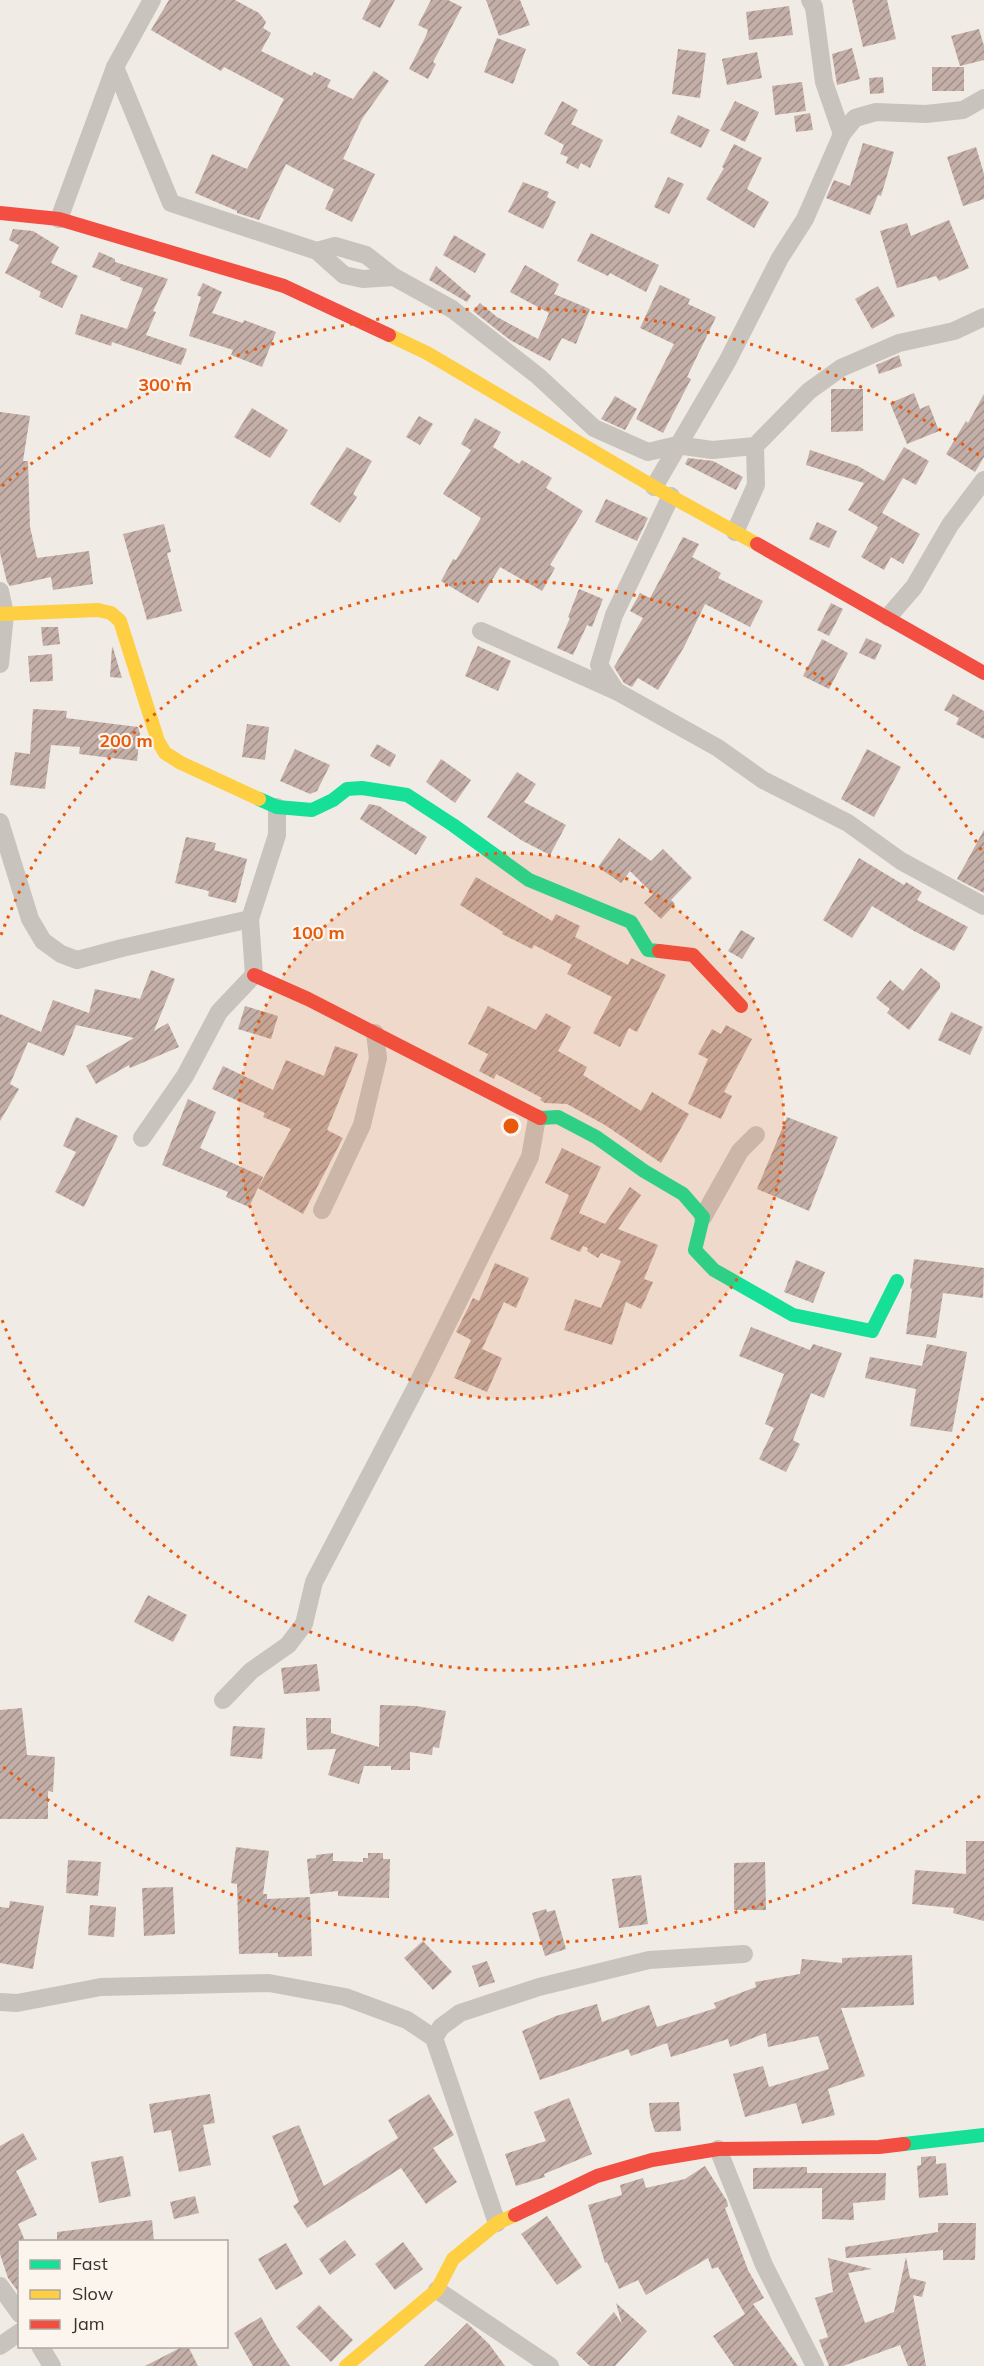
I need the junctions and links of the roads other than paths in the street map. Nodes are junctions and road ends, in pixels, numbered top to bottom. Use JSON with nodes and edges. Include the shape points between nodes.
{"nodes":[{"id":1,"x":152,"y":0,"type":"edge"},
{"id":2,"x":810,"y":0,"type":"edge"},
{"id":3,"x":115,"y":67,"type":"junction"},
{"id":4,"x":984,"y":98,"type":"edge"},
{"id":5,"x":842,"y":134,"type":"junction"},
{"id":6,"x":0,"y":213,"type":"edge"},
{"id":7,"x":59,"y":219,"type":"junction"},
{"id":8,"x":318,"y":251,"type":"junction"},
{"id":9,"x":394,"y":277,"type":"junction"},
{"id":10,"x":984,"y":317,"type":"edge"},
{"id":11,"x":594,"y":428,"type":"junction"},
{"id":12,"x":575,"y":441,"type":"junction"},
{"id":13,"x":677,"y":445,"type":"junction"},
{"id":14,"x":755,"y":446,"type":"junction"},
{"id":15,"x":984,"y":480,"type":"edge"},
{"id":16,"x":654,"y":487,"type":"junction"},
{"id":17,"x":671,"y":496,"type":"junction"},
{"id":18,"x":735,"y":532,"type":"junction"},
{"id":19,"x":0,"y":591,"type":"edge"},
{"id":20,"x":3,"y":614,"type":"edge"},
{"id":21,"x":888,"y":617,"type":"junction"},
{"id":22,"x":481,"y":631,"type":"dead end"},
{"id":23,"x":0,"y":664,"type":"edge"},
{"id":24,"x":984,"y":674,"type":"edge"},
{"id":25,"x":616,"y":691,"type":"junction"},
{"id":26,"x":277,"y":807,"type":"junction"},
{"id":27,"x":0,"y":822,"type":"edge"},
{"id":28,"x":984,"y":906,"type":"edge"},
{"id":29,"x":250,"y":919,"type":"junction"},
{"id":30,"x":254,"y":975,"type":"junction"},
{"id":31,"x":741,"y":1006,"type":"dead end"},
{"id":32,"x":375,"y":1033,"type":"junction"},
{"id":33,"x":398,"y":1046,"type":"junction"},
{"id":34,"x":378,"y":1058,"type":"junction"},
{"id":35,"x":537,"y":1118,"type":"junction"},
{"id":36,"x":756,"y":1135,"type":"dead end"},
{"id":37,"x":142,"y":1138,"type":"dead end"},
{"id":38,"x":322,"y":1210,"type":"dead end"},
{"id":39,"x":703,"y":1217,"type":"junction"},
{"id":40,"x":897,"y":1281,"type":"dead end"},
{"id":41,"x":223,"y":1700,"type":"dead end"},
{"id":42,"x":744,"y":1954,"type":"dead end"},
{"id":43,"x":0,"y":2002,"type":"edge"},
{"id":44,"x":434,"y":2038,"type":"junction"},
{"id":45,"x":984,"y":2135,"type":"edge"},
{"id":46,"x":718,"y":2149,"type":"junction"},
{"id":47,"x":497,"y":2223,"type":"junction"},
{"id":48,"x":0,"y":2286,"type":"edge"},
{"id":49,"x":437,"y":2290,"type":"junction"},
{"id":50,"x":18,"y":2311,"type":"edge"},
{"id":51,"x":18,"y":2333,"type":"edge"},
{"id":52,"x":0,"y":2346,"type":"edge"},
{"id":53,"x":41,"y":2348,"type":"edge"},
{"id":54,"x":52,"y":2366,"type":"edge"},
{"id":55,"x":346,"y":2366,"type":"edge"},
{"id":56,"x":550,"y":2366,"type":"edge"},
{"id":57,"x":815,"y":2366,"type":"edge"}],
"edges":[{"from":1,"to":3,"type":"street"},
{"from":2,"to":5,"type":"street","via":[[824,82]]},
{"from":3,"to":7,"type":"street"},
{"from":3,"to":8,"type":"street","via":[[171,203]]},
{"from":4,"to":5,"type":"street","via":[[963,110],[926,114],[876,112],[855,118]]},
{"from":5,"to":13,"type":"street","via":[[805,219]]},
{"from":6,"to":7,"type":"street"},
{"from":7,"to":12,"type":"street","via":[[284,286],[427,353]]},
{"from":8,"to":9,"type":"street","via":[[335,246],[366,255]]},
{"from":8,"to":9,"type":"street","via":[[344,275],[363,279]]},
{"from":9,"to":11,"type":"street","via":[[452,309],[538,376]]},
{"from":10,"to":14,"type":"street","via":[[954,331],[899,343],[841,368],[808,391]]},
{"from":11,"to":12,"type":"street"},
{"from":11,"to":13,"type":"street","via":[[648,452]]},
{"from":12,"to":16,"type":"street"},
{"from":13,"to":14,"type":"street","via":[[712,450]]},
{"from":13,"to":16,"type":"street"},
{"from":14,"to":18,"type":"street","via":[[756,485]]},
{"from":15,"to":21,"type":"street","via":[[950,525],[914,587]]},
{"from":16,"to":17,"type":"street"},
{"from":17,"to":18,"type":"street"},
{"from":17,"to":25,"type":"street","via":[[614,615],[599,665]]},
{"from":18,"to":21,"type":"street"},
{"from":19,"to":20,"type":"street"},
{"from":20,"to":23,"type":"street"},
{"from":20,"to":26,"type":"street","via":[[98,610],[111,613],[120,621],[165,753]]},
{"from":21,"to":24,"type":"street"},
{"from":22,"to":25,"type":"street"},
{"from":25,"to":28,"type":"street","via":[[718,748],[763,780],[848,823],[901,861]]},
{"from":26,"to":29,"type":"street","via":[[277,835]]},
{"from":26,"to":31,"type":"street","via":[[312,810],[347,789],[407,795],[529,880],[631,922],[648,950],[693,955]]},
{"from":27,"to":29,"type":"street","via":[[30,919],[43,941],[76,960]]},
{"from":29,"to":30,"type":"street"},
{"from":30,"to":32,"type":"street"},
{"from":30,"to":37,"type":"street","via":[[219,1012],[185,1076]]},
{"from":32,"to":33,"type":"street"},
{"from":32,"to":34,"type":"street"},
{"from":33,"to":34,"type":"street"},
{"from":33,"to":35,"type":"street"},
{"from":34,"to":38,"type":"street","via":[[363,1125]]},
{"from":35,"to":39,"type":"street","via":[[558,1117],[596,1137],[683,1194]]},
{"from":35,"to":41,"type":"street","via":[[530,1157],[314,1582],[304,1624],[288,1645],[251,1671]]},
{"from":36,"to":39,"type":"street","via":[[740,1151]]},
{"from":39,"to":40,"type":"street","via":[[696,1250],[714,1270],[793,1315],[872,1331]]},
{"from":42,"to":44,"type":"street","via":[[649,1960],[539,1987],[460,2013],[441,2027]]},
{"from":43,"to":44,"type":"street","via":[[17,2003],[101,1987],[270,1983],[345,1997],[407,2020]]},
{"from":44,"to":47,"type":"street"},
{"from":45,"to":46,"type":"street","via":[[879,2146]]},
{"from":46,"to":47,"type":"street","via":[[652,2160],[597,2176]]},
{"from":46,"to":57,"type":"street","via":[[764,2265]]},
{"from":47,"to":49,"type":"street","via":[[453,2259]]},
{"from":48,"to":50,"type":"street"},
{"from":49,"to":55,"type":"street"},
{"from":49,"to":56,"type":"street"},
{"from":51,"to":52,"type":"street"},
{"from":53,"to":54,"type":"street"}]}
